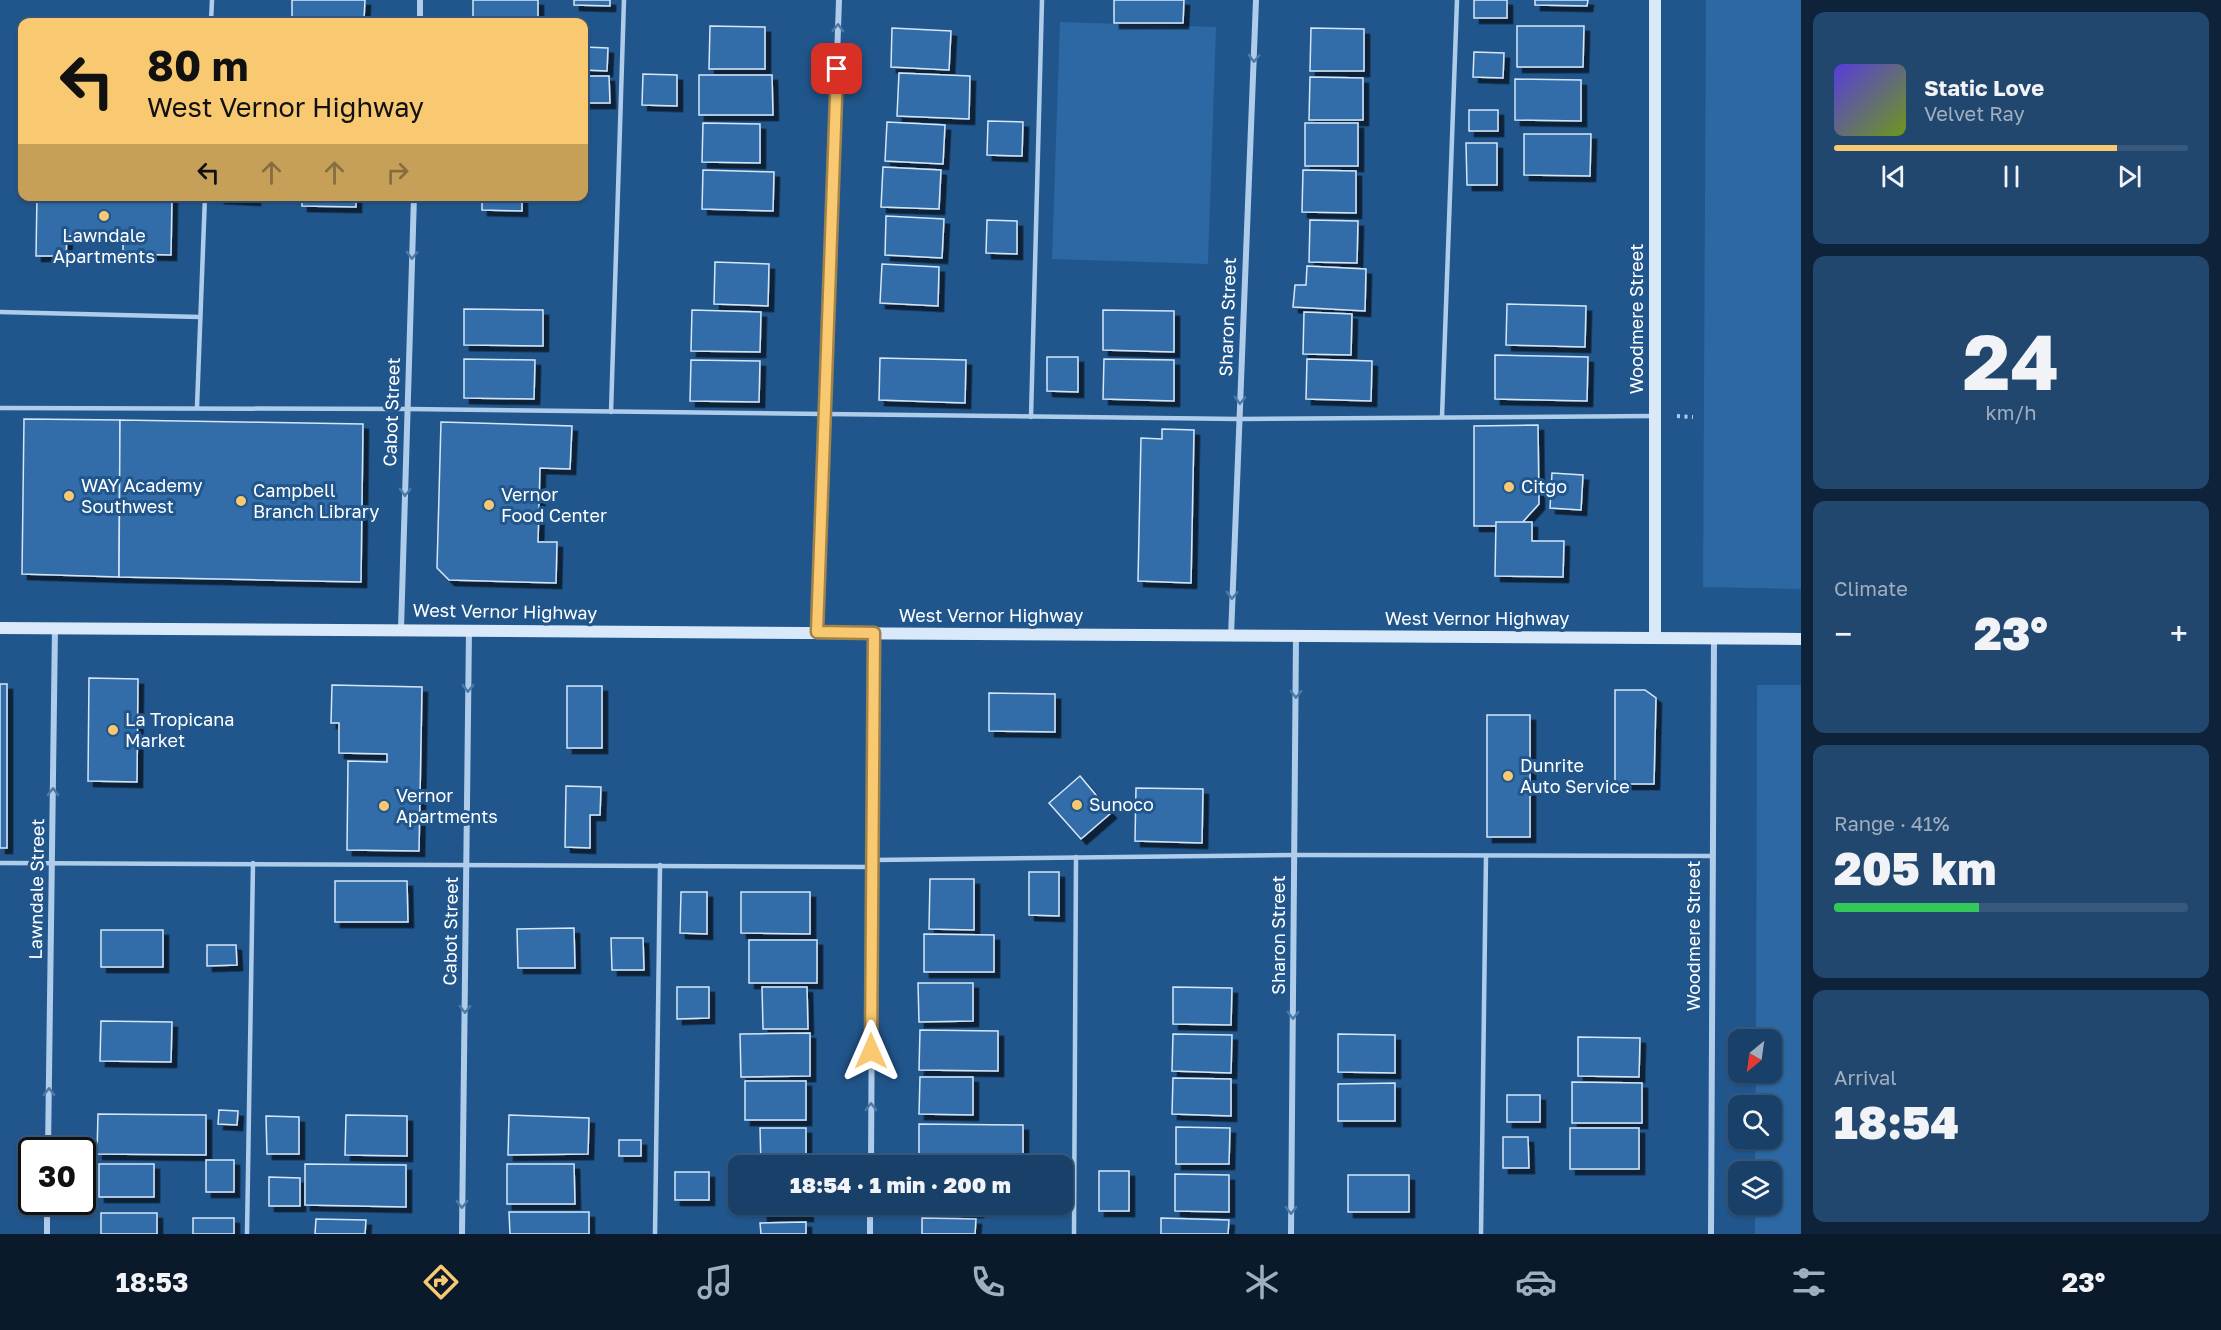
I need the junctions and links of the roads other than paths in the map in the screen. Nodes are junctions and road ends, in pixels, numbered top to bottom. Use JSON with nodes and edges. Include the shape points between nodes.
{"nodes":[{"id":1,"x":212,"y":0,"type":"edge"},
{"id":2,"x":420,"y":0,"type":"edge"},
{"id":3,"x":624,"y":0,"type":"edge"},
{"id":4,"x":839,"y":0,"type":"edge"},
{"id":5,"x":1042,"y":0,"type":"edge"},
{"id":6,"x":1256,"y":0,"type":"edge"},
{"id":7,"x":1457,"y":0,"type":"edge"},
{"id":8,"x":1655,"y":0,"type":"edge"},
{"id":9,"x":211,"y":18,"type":"edge"},
{"id":10,"x":420,"y":18,"type":"edge"},
{"id":11,"x":205,"y":201,"type":"edge"},
{"id":12,"x":414,"y":201,"type":"edge"},
{"id":13,"x":0,"y":312,"type":"edge"},
{"id":14,"x":200,"y":317,"type":"junction"},
{"id":15,"x":197,"y":407,"type":"junction"},
{"id":16,"x":0,"y":408,"type":"edge"},
{"id":17,"x":408,"y":409,"type":"junction"},
{"id":18,"x":611,"y":412,"type":"junction"},
{"id":19,"x":825,"y":415,"type":"junction"},
{"id":20,"x":1655,"y":416,"type":"junction"},
{"id":21,"x":1031,"y":417,"type":"junction"},
{"id":22,"x":1442,"y":417,"type":"junction"},
{"id":23,"x":1239,"y":419,"type":"junction"},
{"id":24,"x":55,"y":627,"type":"junction"},
{"id":25,"x":0,"y":628,"type":"edge"},
{"id":26,"x":401,"y":629,"type":"junction"},
{"id":27,"x":469,"y":629,"type":"junction"},
{"id":28,"x":817,"y":632,"type":"junction"},
{"id":29,"x":874,"y":633,"type":"junction"},
{"id":30,"x":1231,"y":636,"type":"junction"},
{"id":31,"x":1296,"y":636,"type":"junction"},
{"id":32,"x":1655,"y":638,"type":"junction"},
{"id":33,"x":1714,"y":639,"type":"junction"},
{"id":34,"x":1801,"y":639,"type":"edge"},
{"id":35,"x":1294,"y":855,"type":"junction"},
{"id":36,"x":1486,"y":856,"type":"junction"},
{"id":37,"x":1713,"y":856,"type":"junction"},
{"id":38,"x":1076,"y":857,"type":"junction"},
{"id":39,"x":873,"y":860,"type":"junction"},
{"id":40,"x":0,"y":863,"type":"edge"},
{"id":41,"x":52,"y":863,"type":"junction"},
{"id":42,"x":253,"y":863,"type":"junction"},
{"id":43,"x":466,"y":863,"type":"junction"},
{"id":44,"x":660,"y":865,"type":"junction"},
{"id":45,"x":873,"y":867,"type":"junction"},
{"id":46,"x":48,"y":1137,"type":"edge"},
{"id":47,"x":871,"y":1155,"type":"edge"},
{"id":48,"x":47,"y":1215,"type":"edge"},
{"id":49,"x":870,"y":1215,"type":"edge"},
{"id":50,"x":47,"y":1234,"type":"edge"},
{"id":51,"x":247,"y":1234,"type":"edge"},
{"id":52,"x":462,"y":1234,"type":"edge"},
{"id":53,"x":656,"y":1234,"type":"edge"},
{"id":54,"x":870,"y":1234,"type":"edge"},
{"id":55,"x":1074,"y":1234,"type":"edge"},
{"id":56,"x":1291,"y":1234,"type":"edge"},
{"id":57,"x":1481,"y":1234,"type":"edge"},
{"id":58,"x":1711,"y":1234,"type":"edge"}],
"edges":[{"from":1,"to":9,"type":"lane"},
{"from":2,"to":10,"type":"street"},
{"from":3,"to":18,"type":"lane"},
{"from":19,"to":4,"type":"street","one_way":true},
{"from":5,"to":21,"type":"lane"},
{"from":6,"to":23,"type":"street","name":"Sharon Street","one_way":true},
{"from":7,"to":22,"type":"lane"},
{"from":8,"to":20,"type":"street","name":"Woodmere Street"},
{"from":11,"to":14,"type":"lane"},
{"from":12,"to":17,"type":"street","name":"Cabot Street","one_way":true},
{"from":13,"to":14,"type":"lane"},
{"from":14,"to":15,"type":"lane"},
{"from":15,"to":16,"type":"lane"},
{"from":15,"to":17,"type":"lane"},
{"from":17,"to":18,"type":"lane"},
{"from":17,"to":26,"type":"street","name":"Cabot Street","one_way":true},
{"from":18,"to":19,"type":"lane"},
{"from":19,"to":21,"type":"lane"},
{"from":19,"to":28,"type":"street"},
{"from":20,"to":22,"type":"lane"},
{"from":20,"to":32,"type":"street","name":"Woodmere Street"},
{"from":21,"to":23,"type":"lane"},
{"from":22,"to":23,"type":"lane"},
{"from":23,"to":30,"type":"street","name":"Sharon Street","one_way":true},
{"from":24,"to":25,"type":"street","name":"West Vernor Highway"},
{"from":24,"to":26,"type":"street","name":"West Vernor Highway"},
{"from":41,"to":24,"type":"street","name":"Lawndale Street","one_way":true},
{"from":26,"to":27,"type":"street","name":"West Vernor Highway"},
{"from":27,"to":28,"type":"street","name":"West Vernor Highway"},
{"from":27,"to":43,"type":"street","name":"Cabot Street","one_way":true},
{"from":28,"to":29,"type":"street","name":"West Vernor Highway"},
{"from":29,"to":30,"type":"street","name":"West Vernor Highway"},
{"from":29,"to":39,"type":"street"},
{"from":30,"to":31,"type":"street","name":"West Vernor Highway"},
{"from":31,"to":32,"type":"street","name":"West Vernor Highway"},
{"from":31,"to":35,"type":"street","name":"Sharon Street","one_way":true},
{"from":32,"to":33,"type":"street","name":"West Vernor Highway"},
{"from":33,"to":34,"type":"street","name":"West Vernor Highway"},
{"from":33,"to":37,"type":"street","name":"Woodmere Street"},
{"from":35,"to":36,"type":"lane"},
{"from":35,"to":38,"type":"lane"},
{"from":35,"to":56,"type":"street","name":"Sharon Street","one_way":true},
{"from":36,"to":37,"type":"lane"},
{"from":36,"to":57,"type":"lane"},
{"from":37,"to":58,"type":"street","name":"Woodmere Street"},
{"from":38,"to":39,"type":"lane"},
{"from":38,"to":55,"type":"lane"},
{"from":39,"to":45,"type":"street"},
{"from":40,"to":41,"type":"lane"},
{"from":41,"to":42,"type":"lane"},
{"from":46,"to":41,"type":"street","name":"Lawndale Street","one_way":true},
{"from":42,"to":43,"type":"lane"},
{"from":42,"to":51,"type":"lane"},
{"from":43,"to":44,"type":"lane"},
{"from":43,"to":52,"type":"street","name":"Cabot Street","one_way":true},
{"from":44,"to":45,"type":"lane"},
{"from":44,"to":53,"type":"lane"},
{"from":47,"to":45,"type":"street","one_way":true},
{"from":48,"to":50,"type":"street"},
{"from":49,"to":54,"type":"street"}]}
